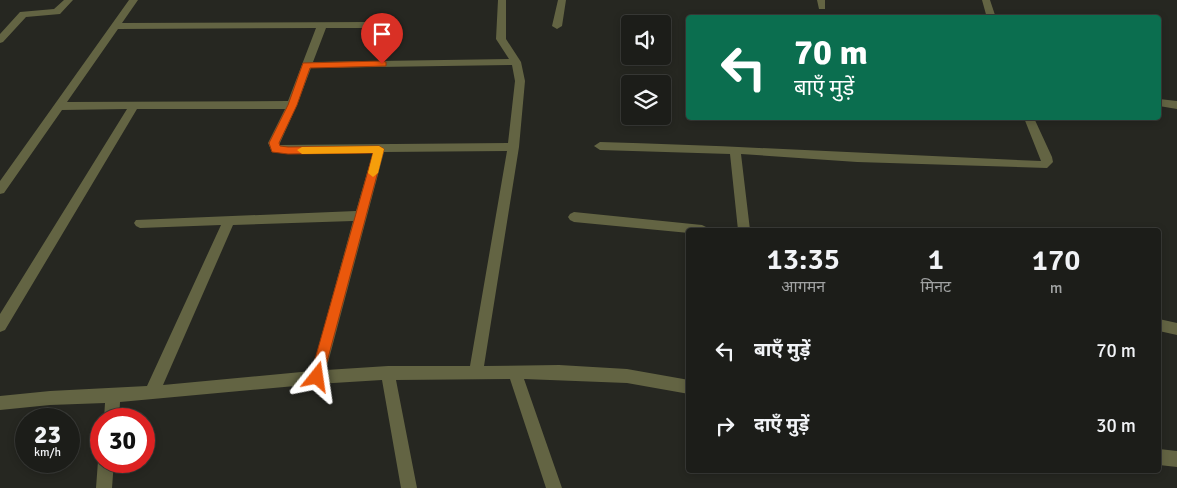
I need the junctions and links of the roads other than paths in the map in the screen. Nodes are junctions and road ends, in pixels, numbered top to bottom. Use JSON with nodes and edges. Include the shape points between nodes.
{"nodes":[{"id":1,"x":69,"y":0,"type":"edge"},
{"id":2,"x":134,"y":0,"type":"edge"},
{"id":3,"x":502,"y":0,"type":"edge"},
{"id":4,"x":562,"y":0,"type":"edge"},
{"id":5,"x":986,"y":0,"type":"edge"},
{"id":6,"x":991,"y":15,"type":"edge"},
{"id":7,"x":322,"y":25,"type":"junction"},
{"id":8,"x":372,"y":25,"type":"dead end"},
{"id":9,"x":116,"y":26,"type":"junction"},
{"id":10,"x":557,"y":26,"type":"dead end"},
{"id":11,"x":0,"y":40,"type":"edge"},
{"id":12,"x":516,"y":62,"type":"junction"},
{"id":13,"x":306,"y":65,"type":"junction"},
{"id":14,"x":1161,"y":104,"type":"edge"},
{"id":15,"x":292,"y":105,"type":"junction"},
{"id":16,"x":1177,"y":105,"type":"edge"},
{"id":17,"x":59,"y":106,"type":"junction"},
{"id":18,"x":134,"y":106,"type":"junction"},
{"id":19,"x":1030,"y":120,"type":"edge"},
{"id":20,"x":513,"y":146,"type":"junction"},
{"id":21,"x":600,"y":146,"type":"dead end"},
{"id":22,"x":379,"y":149,"type":"junction"},
{"id":23,"x":735,"y":150,"type":"junction"},
{"id":24,"x":0,"y":190,"type":"edge"},
{"id":25,"x":361,"y":216,"type":"junction"},
{"id":26,"x":574,"y":217,"type":"dead end"},
{"id":27,"x":229,"y":220,"type":"junction"},
{"id":28,"x":140,"y":223,"type":"dead end"},
{"id":29,"x":686,"y":228,"type":"edge"},
{"id":30,"x":744,"y":228,"type":"edge"},
{"id":31,"x":0,"y":326,"type":"edge"},
{"id":32,"x":1161,"y":326,"type":"edge"},
{"id":33,"x":1177,"y":330,"type":"edge"},
{"id":34,"x":515,"y":372,"type":"junction"},
{"id":35,"x":388,"y":373,"type":"junction"},
{"id":36,"x":476,"y":373,"type":"junction"},
{"id":37,"x":317,"y":377,"type":"junction"},
{"id":38,"x":686,"y":386,"type":"edge"},
{"id":39,"x":152,"y":392,"type":"junction"},
{"id":40,"x":113,"y":396,"type":"junction"},
{"id":41,"x":0,"y":403,"type":"edge"},
{"id":42,"x":112,"y":408,"type":"edge"},
{"id":43,"x":1161,"y":457,"type":"edge"},
{"id":44,"x":1177,"y":459,"type":"edge"},
{"id":45,"x":105,"y":473,"type":"edge"},
{"id":46,"x":104,"y":488,"type":"edge"},
{"id":47,"x":410,"y":488,"type":"edge"},
{"id":48,"x":554,"y":488,"type":"edge"}],
"edges":[{"from":1,"to":11,"type":"street","via":[[57,12],[20,16]]},
{"from":2,"to":9,"type":"street"},
{"from":3,"to":12,"type":"street","via":[[501,39]]},
{"from":4,"to":10,"type":"street"},
{"from":5,"to":6,"type":"street"},
{"from":7,"to":8,"type":"street"},
{"from":7,"to":9,"type":"street"},
{"from":7,"to":13,"type":"street"},
{"from":9,"to":17,"type":"street"},
{"from":12,"to":13,"type":"street"},
{"from":12,"to":20,"type":"street","via":[[520,81]]},
{"from":13,"to":15,"type":"street"},
{"from":14,"to":16,"type":"street"},
{"from":15,"to":18,"type":"street"},
{"from":15,"to":22,"type":"street","via":[[274,143],[276,149]]},
{"from":17,"to":18,"type":"street"},
{"from":17,"to":24,"type":"street"},
{"from":18,"to":31,"type":"street"},
{"from":19,"to":23,"type":"street","via":[[1046,157],[1044,166]]},
{"from":20,"to":22,"type":"street"},
{"from":20,"to":36,"type":"street"},
{"from":21,"to":23,"type":"street"},
{"from":22,"to":25,"type":"street"},
{"from":23,"to":30,"type":"street"},
{"from":25,"to":27,"type":"street"},
{"from":25,"to":37,"type":"street"},
{"from":26,"to":29,"type":"street"},
{"from":27,"to":28,"type":"street"},
{"from":27,"to":39,"type":"street"},
{"from":32,"to":33,"type":"street"},
{"from":34,"to":36,"type":"street"},
{"from":34,"to":38,"type":"street","via":[[627,376]]},
{"from":34,"to":48,"type":"street"},
{"from":35,"to":36,"type":"street"},
{"from":35,"to":37,"type":"street"},
{"from":35,"to":47,"type":"street"},
{"from":37,"to":39,"type":"street"},
{"from":39,"to":40,"type":"street"},
{"from":40,"to":41,"type":"street"},
{"from":40,"to":42,"type":"street"},
{"from":43,"to":44,"type":"street"},
{"from":45,"to":46,"type":"street"}]}
